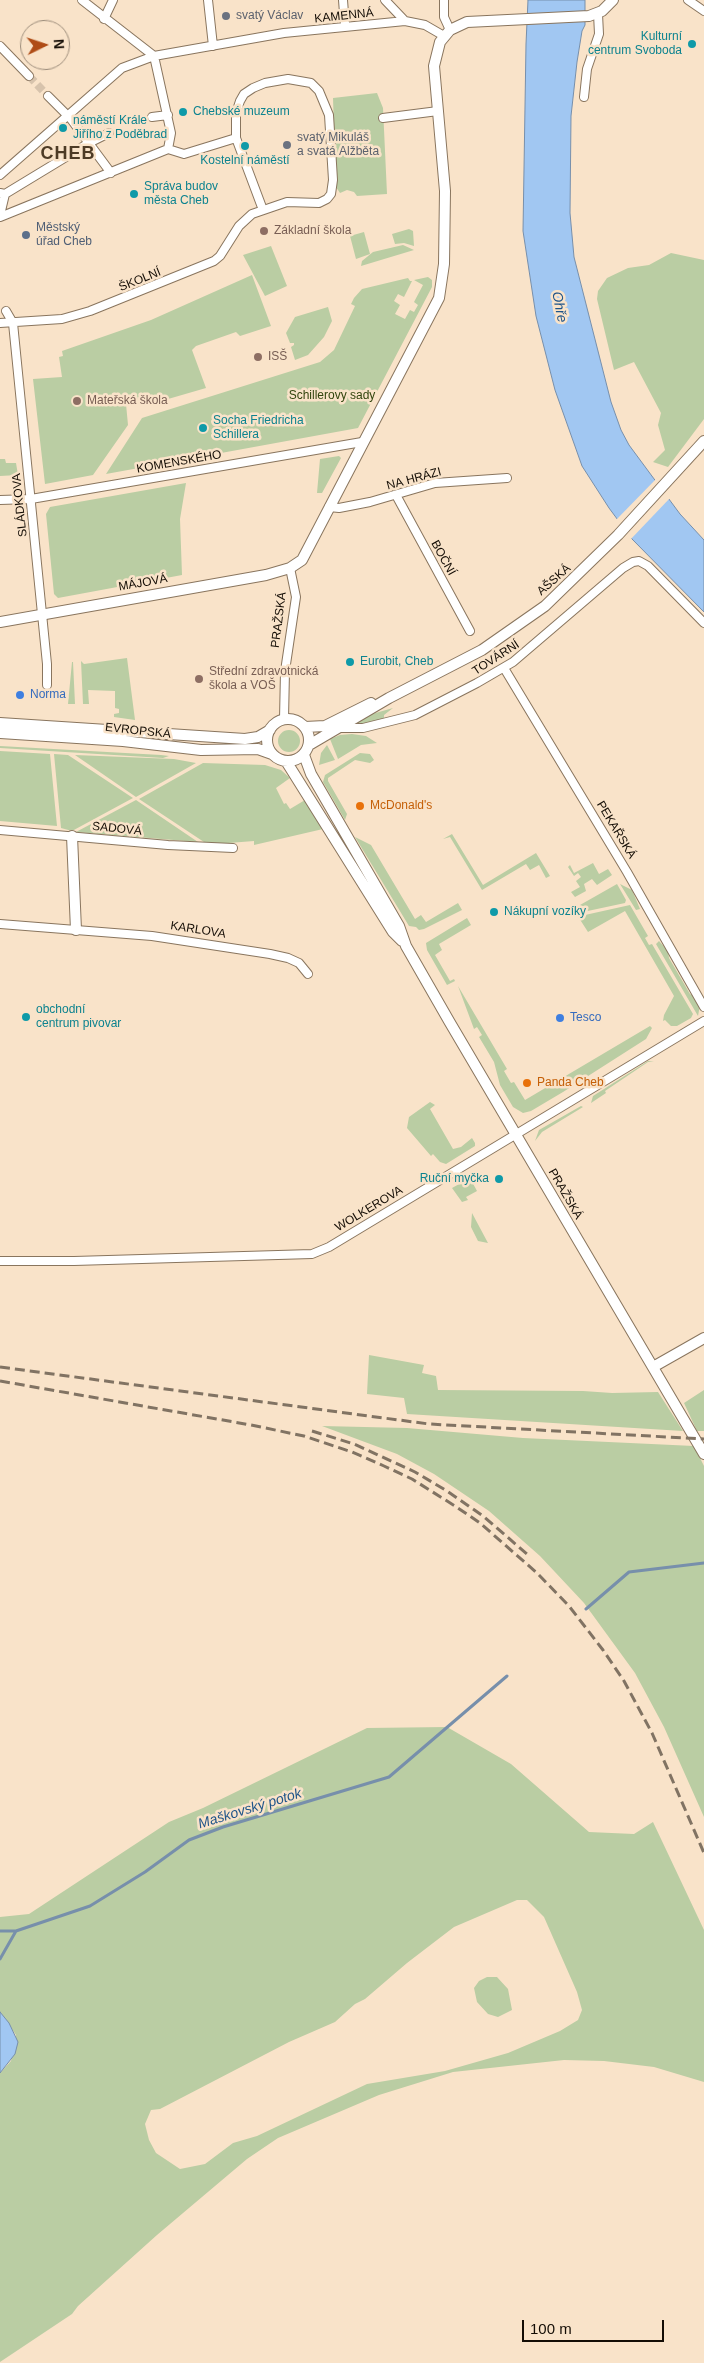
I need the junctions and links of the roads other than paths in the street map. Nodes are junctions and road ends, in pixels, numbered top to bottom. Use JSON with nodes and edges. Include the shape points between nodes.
{"nodes":[{"id":1,"x":82,"y":0,"type":"edge"},
{"id":2,"x":112,"y":0,"type":"edge"},
{"id":3,"x":208,"y":0,"type":"edge"},
{"id":4,"x":344,"y":0,"type":"edge"},
{"id":5,"x":385,"y":0,"type":"edge"},
{"id":6,"x":444,"y":0,"type":"edge"},
{"id":7,"x":613,"y":0,"type":"edge"},
{"id":8,"x":688,"y":0,"type":"edge"},
{"id":9,"x":704,"y":11,"type":"edge"},
{"id":10,"x":598,"y":14,"type":"junction"},
{"id":11,"x":104,"y":19,"type":"junction"},
{"id":12,"x":405,"y":21,"type":"junction"},
{"id":13,"x":345,"y":26,"type":"junction"},
{"id":14,"x":447,"y":33,"type":"junction"},
{"id":15,"x":0,"y":46,"type":"edge"},
{"id":16,"x":213,"y":46,"type":"junction"},
{"id":17,"x":154,"y":56,"type":"junction"},
{"id":18,"x":29,"y":76,"type":"tunnel mouth"},
{"id":19,"x":48,"y":96,"type":"tunnel mouth"},
{"id":20,"x":584,"y":96,"type":"dead end"},
{"id":21,"x":438,"y":111,"type":"junction"},
{"id":22,"x":168,"y":115,"type":"junction"},
{"id":23,"x":68,"y":116,"type":"junction"},
{"id":24,"x":152,"y":116,"type":"dead end"},
{"id":25,"x":383,"y":118,"type":"dead end"},
{"id":26,"x":109,"y":133,"type":"dead end"},
{"id":27,"x":236,"y":138,"type":"junction"},
{"id":28,"x":89,"y":143,"type":"junction"},
{"id":29,"x":168,"y":149,"type":"junction"},
{"id":30,"x":111,"y":173,"type":"junction"},
{"id":31,"x":0,"y":175,"type":"edge"},
{"id":32,"x":2,"y":194,"type":"edge"},
{"id":33,"x":263,"y":210,"type":"junction"},
{"id":34,"x":0,"y":216,"type":"edge"},
{"id":35,"x":6,"y":311,"type":"dead end"},
{"id":36,"x":0,"y":323,"type":"edge"},
{"id":37,"x":13,"y":323,"type":"junction"},
{"id":38,"x":704,"y":441,"type":"edge"},
{"id":39,"x":362,"y":442,"type":"junction"},
{"id":40,"x":507,"y":478,"type":"dead end"},
{"id":41,"x":396,"y":496,"type":"junction"},
{"id":42,"x":30,"y":499,"type":"junction"},
{"id":43,"x":0,"y":500,"type":"edge"},
{"id":44,"x":329,"y":507,"type":"junction"},
{"id":45,"x":290,"y":568,"type":"junction"},
{"id":46,"x":41,"y":614,"type":"junction"},
{"id":47,"x":0,"y":622,"type":"edge"},
{"id":48,"x":704,"y":623,"type":"edge"},
{"id":49,"x":470,"y":631,"type":"dead end"},
{"id":50,"x":504,"y":668,"type":"junction"},
{"id":51,"x":47,"y":685,"type":"dead end"},
{"id":52,"x":389,"y":698,"type":"junction"},
{"id":53,"x":284,"y":719,"type":"junction"},
{"id":54,"x":0,"y":723,"type":"edge"},
{"id":55,"x":305,"y":727,"type":"junction"},
{"id":56,"x":341,"y":728,"type":"junction"},
{"id":57,"x":270,"y":730,"type":"junction"},
{"id":58,"x":0,"y":734,"type":"edge"},
{"id":59,"x":307,"y":750,"type":"junction"},
{"id":60,"x":272,"y":754,"type":"junction"},
{"id":61,"x":286,"y":761,"type":"junction"},
{"id":62,"x":0,"y":830,"type":"edge"},
{"id":63,"x":72,"y":836,"type":"junction"},
{"id":64,"x":233,"y":848,"type":"dead end"},
{"id":65,"x":0,"y":924,"type":"edge"},
{"id":66,"x":76,"y":930,"type":"junction"},
{"id":67,"x":406,"y":946,"type":"junction"},
{"id":68,"x":308,"y":974,"type":"dead end"},
{"id":69,"x":704,"y":1007,"type":"edge"},
{"id":70,"x":704,"y":1021,"type":"edge"},
{"id":71,"x":516,"y":1135,"type":"junction"},
{"id":72,"x":0,"y":1261,"type":"edge"},
{"id":73,"x":704,"y":1338,"type":"edge"},
{"id":74,"x":653,"y":1367,"type":"junction"},
{"id":75,"x":704,"y":1454,"type":"edge"}],
"edges":[{"from":1,"to":11,"type":"street"},
{"from":2,"to":11,"type":"street"},
{"from":3,"to":16,"type":"street"},
{"from":4,"to":13,"type":"street"},
{"from":5,"to":12,"type":"street"},
{"from":6,"to":14,"type":"street"},
{"from":7,"to":10,"type":"main road"},
{"from":8,"to":9,"type":"street"},
{"from":10,"to":14,"type":"main road","via":[[467,22]]},
{"from":10,"to":20,"type":"street","via":[[599,34]]},
{"from":11,"to":17,"type":"street"},
{"from":12,"to":13,"type":"street","name":"KAMENNÁ"},
{"from":12,"to":14,"type":"street","name":"KAMENNÁ"},
{"from":13,"to":16,"type":"street","name":"KAMENNÁ"},
{"from":14,"to":21,"type":"main road","via":[[436,51],[434,66]]},
{"from":15,"to":18,"type":"street"},
{"from":16,"to":17,"type":"street","name":"KAMENNÁ"},
{"from":17,"to":22,"type":"street"},
{"from":17,"to":23,"type":"street","via":[[122,68]]},
{"from":19,"to":23,"type":"street"},
{"from":21,"to":25,"type":"street"},
{"from":21,"to":39,"type":"main road","via":[[445,191],[444,264],[439,298]]},
{"from":22,"to":24,"type":"street"},
{"from":22,"to":29,"type":"street","via":[[171,133]]},
{"from":23,"to":28,"type":"street"},
{"from":23,"to":31,"type":"street"},
{"from":26,"to":28,"type":"street"},
{"from":27,"to":29,"type":"street","via":[[184,154]]},
{"from":27,"to":33,"type":"street"},
{"from":27,"to":33,"type":"street","via":[[236,113],[244,94],[265,83],[288,79],[311,83],[319,91],[329,116],[333,166],[331,194],[319,203],[287,202]]},
{"from":28,"to":30,"type":"street"},
{"from":28,"to":32,"type":"street"},
{"from":29,"to":30,"type":"street"},
{"from":30,"to":34,"type":"street"},
{"from":32,"to":34,"type":"street"},
{"from":33,"to":37,"type":"street","name":"ŠKOLNÍ","via":[[244,219],[214,261],[90,312],[62,319]]},
{"from":35,"to":37,"type":"street"},
{"from":36,"to":37,"type":"street","name":"ŠKOLNÍ"},
{"from":37,"to":42,"type":"street","name":"SLÁDKOVA"},
{"from":38,"to":52,"type":"main road","name":"AŠSKÁ","via":[[561,592],[508,633],[452,667]]},
{"from":39,"to":42,"type":"street","name":"KOMENSKÉHO"},
{"from":39,"to":44,"type":"main road"},
{"from":40,"to":41,"type":"street","name":"NA HRÁZI","via":[[435,483]]},
{"from":41,"to":44,"type":"street","name":"NA HRÁZI","via":[[345,507]]},
{"from":41,"to":49,"type":"street","name":"BOČNÍ"},
{"from":42,"to":43,"type":"street","name":"KOMENSKÉHO"},
{"from":42,"to":46,"type":"street","name":"SLÁDKOVA"},
{"from":44,"to":45,"type":"main road","via":[[305,557]]},
{"from":45,"to":46,"type":"main road","name":"MÁJOVÁ","via":[[266,575]]},
{"from":45,"to":53,"type":"street","name":"PRAŽSKÁ","via":[[296,597],[285,671]]},
{"from":46,"to":47,"type":"main road","name":"MÁJOVÁ"},
{"from":46,"to":51,"type":"street","name":"SLÁDKOVA"},
{"from":48,"to":50,"type":"street","name":"TOVÁRNÍ","via":[[648,566],[639,562],[623,568]]},
{"from":50,"to":56,"type":"street","name":"TOVÁRNÍ","via":[[415,715],[363,728]]},
{"from":50,"to":69,"type":"street","name":"PEKAŘSKÁ"},
{"from":52,"to":55,"type":"main road","name":"AŠSKÁ","via":[[373,702],[322,727]]},
{"from":52,"to":56,"type":"main road","name":"AŠSKÁ"},
{"from":53,"to":55,"type":"main road","via":[[297,721]]},
{"from":53,"to":57,"type":"main road"},
{"from":54,"to":57,"type":"main road","name":"EVROPSKÁ","via":[[245,739],[258,737]]},
{"from":55,"to":59,"type":"main road","via":[[309,733]]},
{"from":56,"to":59,"type":"main road","name":"AŠSKÁ"},
{"from":57,"to":60,"type":"main road","via":[[267,742]]},
{"from":58,"to":60,"type":"main road","name":"EVROPSKÁ","via":[[123,741],[201,750],[258,748]]},
{"from":59,"to":61,"type":"main road","via":[[299,759]]},
{"from":59,"to":67,"type":"main road","name":"PRAŽSKÁ","via":[[311,774],[399,926]]},
{"from":60,"to":61,"type":"main road"},
{"from":61,"to":67,"type":"main road","name":"PRAŽSKÁ","via":[[393,932]]},
{"from":62,"to":63,"type":"street","name":"SADOVÁ"},
{"from":63,"to":64,"type":"street","name":"SADOVÁ"},
{"from":63,"to":66,"type":"main road"},
{"from":65,"to":66,"type":"street","name":"KARLOVA"},
{"from":66,"to":68,"type":"street","name":"KARLOVA","via":[[152,936],[270,954],[300,963]]},
{"from":67,"to":71,"type":"main road","name":"PRAŽSKÁ"},
{"from":70,"to":71,"type":"street","name":"WOLKEROVA"},
{"from":71,"to":72,"type":"street","name":"WOLKEROVA","via":[[329,1247],[312,1254]]},
{"from":71,"to":74,"type":"main road","name":"PRAŽSKÁ"},
{"from":73,"to":74,"type":"main road"},
{"from":74,"to":75,"type":"main road","name":"PRAŽSKÁ"}]}
